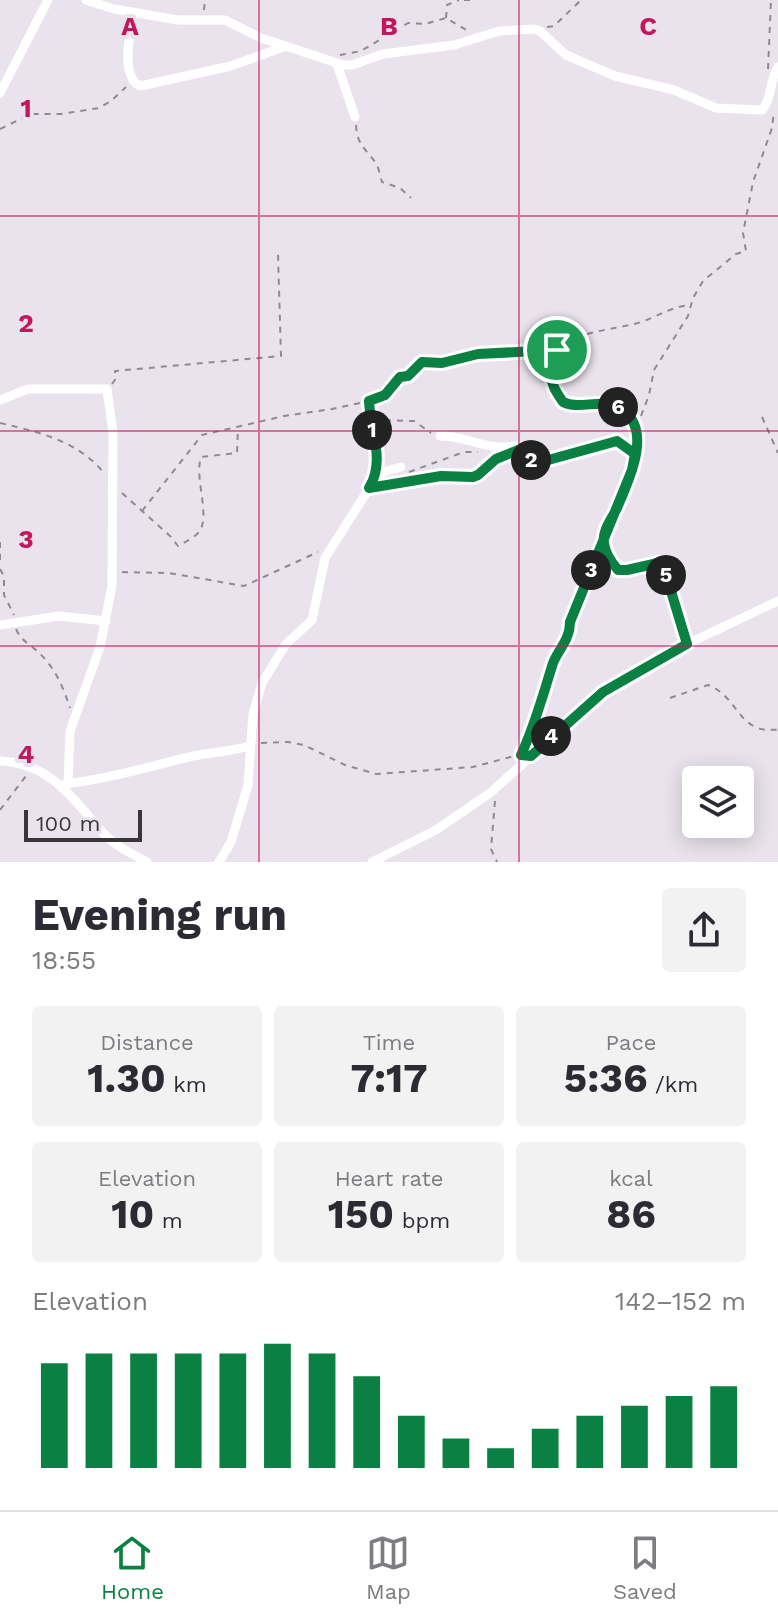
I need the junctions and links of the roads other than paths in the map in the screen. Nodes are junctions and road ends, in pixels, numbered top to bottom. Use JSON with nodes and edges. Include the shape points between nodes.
{"nodes":[{"id":1,"x":48,"y":0,"type":"edge"},
{"id":2,"x":86,"y":0,"type":"edge"},
{"id":3,"x":134,"y":13,"type":"junction"},
{"id":4,"x":286,"y":46,"type":"junction"},
{"id":5,"x":332,"y":62,"type":"junction"},
{"id":6,"x":778,"y":67,"type":"edge"},
{"id":7,"x":0,"y":93,"type":"edge"},
{"id":8,"x":355,"y":117,"type":"road end"},
{"id":9,"x":557,"y":350,"type":"road end"},
{"id":10,"x":543,"y":352,"type":"road end"},
{"id":11,"x":552,"y":371,"type":"junction"},
{"id":12,"x":0,"y":400,"type":"edge"},
{"id":13,"x":440,"y":436,"type":"road end"},
{"id":14,"x":635,"y":454,"type":"junction"},
{"id":15,"x":403,"y":471,"type":"road end"},
{"id":16,"x":778,"y":601,"type":"edge"},
{"id":17,"x":106,"y":621,"type":"junction"},
{"id":18,"x":6,"y":624,"type":"edge"},
{"id":19,"x":687,"y":644,"type":"junction"},
{"id":20,"x":249,"y":746,"type":"junction"},
{"id":21,"x":0,"y":761,"type":"edge"},
{"id":22,"x":64,"y":784,"type":"junction"},
{"id":23,"x":147,"y":862,"type":"edge"},
{"id":24,"x":219,"y":862,"type":"edge"},
{"id":25,"x":372,"y":862,"type":"edge"}],
"edges":[{"from":1,"to":7,"type":"street"},
{"from":2,"to":3,"type":"street"},
{"from":3,"to":4,"type":"street","via":[[225,20]]},
{"from":3,"to":4,"type":"street","via":[[129,74],[140,86],[231,66]]},
{"from":4,"to":5,"type":"street"},
{"from":5,"to":6,"type":"street","via":[[352,65],[499,31],[534,29],[576,60],[615,76],[674,90],[716,108],[762,110]]},
{"from":5,"to":8,"type":"street"},
{"from":9,"to":11,"type":"street"},
{"from":10,"to":11,"type":"street"},
{"from":11,"to":14,"type":"street","via":[[563,402],[626,411],[636,428]]},
{"from":12,"to":17,"type":"street","via":[[28,389],[107,389],[113,484]]},
{"from":13,"to":14,"type":"street","via":[[458,436],[490,448],[515,446],[541,462],[617,441]]},
{"from":14,"to":19,"type":"street","via":[[604,546],[618,570],[658,563],[664,568]]},
{"from":15,"to":20,"type":"street","via":[[383,472],[333,543],[322,565],[312,620],[286,644],[262,683]]},
{"from":16,"to":19,"type":"street"},
{"from":17,"to":18,"type":"street","via":[[59,616]]},
{"from":17,"to":22,"type":"street","via":[[72,724]]},
{"from":19,"to":25,"type":"street","via":[[603,692],[526,755],[494,790],[436,830]]},
{"from":20,"to":22,"type":"street"},
{"from":20,"to":24,"type":"street","via":[[248,785],[231,842]]},
{"from":21,"to":22,"type":"street"},
{"from":22,"to":23,"type":"street","via":[[106,836]]}]}
